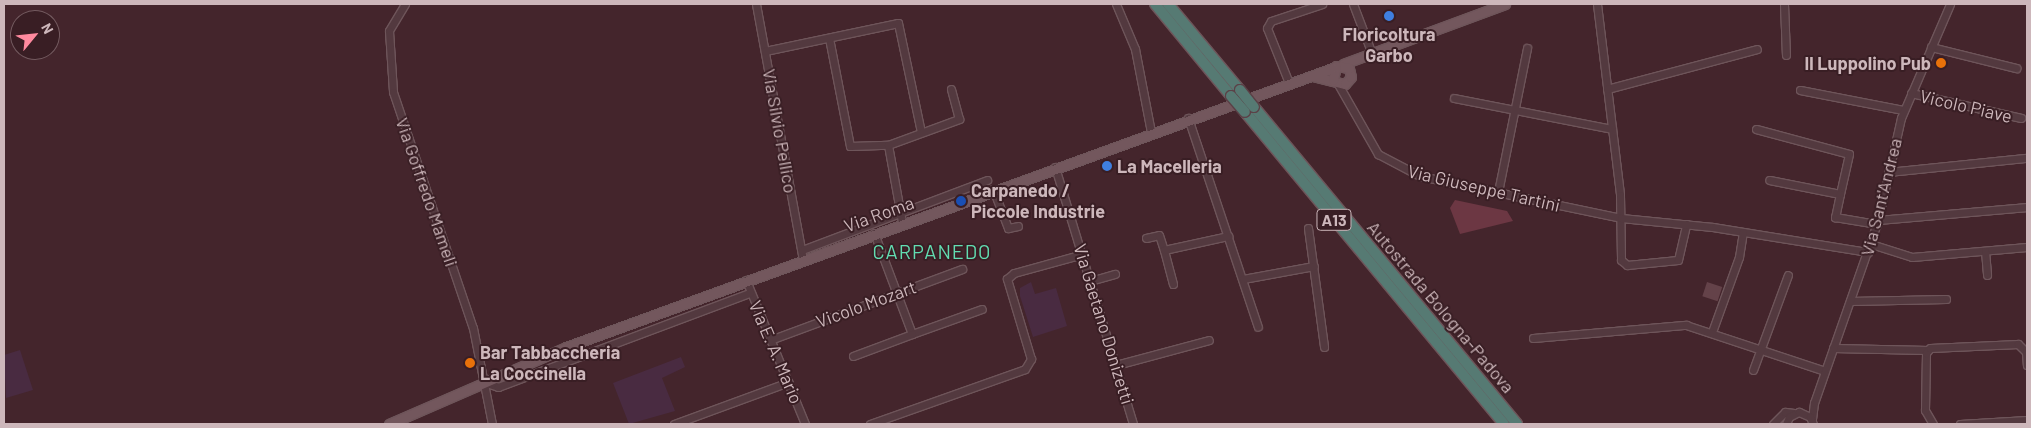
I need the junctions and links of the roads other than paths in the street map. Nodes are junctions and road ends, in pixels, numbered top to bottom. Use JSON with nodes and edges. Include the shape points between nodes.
{"nodes":[{"id":1,"x":404,"y":4,"type":"edge"},
{"id":2,"x":756,"y":4,"type":"edge"},
{"id":3,"x":1116,"y":4,"type":"edge"},
{"id":4,"x":1155,"y":4,"type":"edge"},
{"id":5,"x":1168,"y":4,"type":"edge"},
{"id":6,"x":1322,"y":4,"type":"edge"},
{"id":7,"x":1353,"y":4,"type":"edge"},
{"id":8,"x":1505,"y":4,"type":"edge"},
{"id":9,"x":1597,"y":4,"type":"edge"},
{"id":10,"x":1784,"y":4,"type":"edge"},
{"id":11,"x":1950,"y":4,"type":"edge"},
{"id":12,"x":829,"y":38,"type":"junction"},
{"id":13,"x":1931,"y":46,"type":"junction"},
{"id":14,"x":1527,"y":48,"type":"dead end"},
{"id":15,"x":1757,"y":49,"type":"dead end"},
{"id":16,"x":765,"y":51,"type":"junction"},
{"id":17,"x":1786,"y":54,"type":"dead end"},
{"id":18,"x":1369,"y":55,"type":"junction"},
{"id":19,"x":1343,"y":64,"type":"junction"},
{"id":20,"x":1333,"y":68,"type":"junction"},
{"id":21,"x":2016,"y":68,"type":"dead end"},
{"id":22,"x":1310,"y":76,"type":"junction"},
{"id":23,"x":1351,"y":77,"type":"junction"},
{"id":24,"x":1336,"y":82,"type":"junction"},
{"id":25,"x":1289,"y":83,"type":"junction"},
{"id":26,"x":951,"y":89,"type":"dead end"},
{"id":27,"x":1607,"y":89,"type":"junction"},
{"id":28,"x":1800,"y":90,"type":"dead end"},
{"id":29,"x":1236,"y":93,"type":"junction"},
{"id":30,"x":1911,"y":93,"type":"junction"},
{"id":31,"x":1454,"y":98,"type":"dead end"},
{"id":32,"x":1350,"y":104,"type":"junction"},
{"id":33,"x":1249,"y":110,"type":"junction"},
{"id":34,"x":1516,"y":110,"type":"junction"},
{"id":35,"x":1904,"y":110,"type":"junction"},
{"id":36,"x":1610,"y":115,"type":"junction"},
{"id":37,"x":1188,"y":118,"type":"junction"},
{"id":38,"x":2021,"y":118,"type":"dead end"},
{"id":39,"x":1597,"y":126,"type":"junction"},
{"id":40,"x":1612,"y":129,"type":"junction"},
{"id":41,"x":1756,"y":129,"type":"dead end"},
{"id":42,"x":921,"y":132,"type":"junction"},
{"id":43,"x":1151,"y":132,"type":"junction"},
{"id":44,"x":888,"y":145,"type":"junction"},
{"id":45,"x":2027,"y":158,"type":"edge"},
{"id":46,"x":1055,"y":167,"type":"junction"},
{"id":47,"x":1888,"y":172,"type":"junction"},
{"id":48,"x":987,"y":180,"type":"dead end"},
{"id":49,"x":1769,"y":180,"type":"dead end"},
{"id":50,"x":993,"y":189,"type":"junction"},
{"id":51,"x":1498,"y":192,"type":"junction"},
{"id":52,"x":1840,"y":194,"type":"junction"},
{"id":53,"x":2027,"y":207,"type":"edge"},
{"id":54,"x":900,"y":213,"type":"junction"},
{"id":55,"x":1621,"y":218,"type":"junction"},
{"id":56,"x":902,"y":222,"type":"junction"},
{"id":57,"x":1877,"y":222,"type":"junction"},
{"id":58,"x":1686,"y":224,"type":"junction"},
{"id":59,"x":1018,"y":226,"type":"dead end"},
{"id":60,"x":1308,"y":228,"type":"dead end"},
{"id":61,"x":1743,"y":232,"type":"junction"},
{"id":62,"x":874,"y":233,"type":"junction"},
{"id":63,"x":1228,"y":236,"type":"junction"},
{"id":64,"x":1146,"y":238,"type":"dead end"},
{"id":65,"x":1871,"y":244,"type":"junction"},
{"id":66,"x":2027,"y":248,"type":"edge"},
{"id":67,"x":1164,"y":250,"type":"junction"},
{"id":68,"x":1985,"y":251,"type":"junction"},
{"id":69,"x":1868,"y":252,"type":"junction"},
{"id":70,"x":803,"y":254,"type":"junction"},
{"id":71,"x":1083,"y":254,"type":"junction"},
{"id":72,"x":1314,"y":266,"type":"junction"},
{"id":73,"x":962,"y":269,"type":"dead end"},
{"id":74,"x":1114,"y":274,"type":"dead end"},
{"id":75,"x":1788,"y":274,"type":"dead end"},
{"id":76,"x":1988,"y":275,"type":"dead end"},
{"id":77,"x":1243,"y":279,"type":"junction"},
{"id":78,"x":746,"y":280,"type":"junction"},
{"id":79,"x":1090,"y":280,"type":"junction"},
{"id":80,"x":1173,"y":284,"type":"dead end"},
{"id":81,"x":750,"y":293,"type":"junction"},
{"id":82,"x":897,"y":293,"type":"junction"},
{"id":83,"x":1946,"y":299,"type":"dead end"},
{"id":84,"x":1850,"y":302,"type":"junction"},
{"id":85,"x":982,"y":309,"type":"dead end"},
{"id":86,"x":1258,"y":327,"type":"dead end"},
{"id":87,"x":1712,"y":332,"type":"junction"},
{"id":88,"x":912,"y":334,"type":"junction"},
{"id":89,"x":1533,"y":338,"type":"dead end"},
{"id":90,"x":770,"y":340,"type":"junction"},
{"id":91,"x":1209,"y":340,"type":"dead end"},
{"id":92,"x":1324,"y":347,"type":"dead end"},
{"id":93,"x":1761,"y":348,"type":"junction"},
{"id":94,"x":1833,"y":348,"type":"junction"},
{"id":95,"x":1928,"y":350,"type":"junction"},
{"id":96,"x":853,"y":356,"type":"dead end"},
{"id":97,"x":2027,"y":365,"type":"edge"},
{"id":98,"x":1116,"y":366,"type":"junction"},
{"id":99,"x":1753,"y":370,"type":"dead end"},
{"id":100,"x":1824,"y":371,"type":"junction"},
{"id":101,"x":483,"y":382,"type":"junction"},
{"id":102,"x":789,"y":382,"type":"junction"},
{"id":103,"x":1814,"y":403,"type":"junction"},
{"id":104,"x":1798,"y":413,"type":"junction"},
{"id":105,"x":2027,"y":420,"type":"edge"},
{"id":106,"x":1814,"y":422,"type":"edge"},
{"id":107,"x":389,"y":424,"type":"edge"},
{"id":108,"x":492,"y":424,"type":"edge"},
{"id":109,"x":674,"y":424,"type":"edge"},
{"id":110,"x":805,"y":424,"type":"edge"},
{"id":111,"x":870,"y":424,"type":"edge"},
{"id":112,"x":1133,"y":424,"type":"edge"},
{"id":113,"x":1504,"y":424,"type":"edge"},
{"id":114,"x":1517,"y":424,"type":"edge"},
{"id":115,"x":1773,"y":424,"type":"edge"},
{"id":116,"x":1786,"y":424,"type":"edge"},
{"id":117,"x":1933,"y":424,"type":"edge"},
{"id":118,"x":1960,"y":424,"type":"edge"}],
"edges":[{"from":1,"to":101,"type":"street","name":"Via Goffredo Mameli","via":[[389,31],[393,92],[463,296]]},
{"from":2,"to":16,"type":"street","name":"Via Silvio Pellico"},
{"from":3,"to":43,"type":"street","via":[[1135,49]]},
{"from":4,"to":29,"type":"highway","name":"Autostrada Bologna-Padova"},
{"from":5,"to":29,"type":"highway","name":"Autostrada Bologna-Padova"},
{"from":6,"to":25,"type":"street","via":[[1270,21],[1267,28]]},
{"from":7,"to":18,"type":"street"},
{"from":8,"to":18,"type":"main road"},
{"from":9,"to":27,"type":"street"},
{"from":10,"to":17,"type":"street"},
{"from":11,"to":13,"type":"street","name":"Via Sant'Andrea"},
{"from":12,"to":16,"type":"street"},
{"from":12,"to":42,"type":"street","via":[[898,23]]},
{"from":12,"to":44,"type":"street","via":[[850,146]]},
{"from":13,"to":21,"type":"street"},
{"from":13,"to":30,"type":"street","name":"Via Sant'Andrea"},
{"from":14,"to":34,"type":"street"},
{"from":15,"to":27,"type":"street"},
{"from":16,"to":70,"type":"street","name":"Via Silvio Pellico"},
{"from":18,"to":19,"type":"main road"},
{"from":18,"to":23,"type":"main road"},
{"from":19,"to":20,"type":"main road","name":"Via Roma"},
{"from":19,"to":23,"type":"main road"},
{"from":20,"to":22,"type":"main road","name":"Via Roma"},
{"from":20,"to":24,"type":"main road"},
{"from":22,"to":24,"type":"main road","name":"Via Roma"},
{"from":22,"to":25,"type":"main road","name":"Via Roma"},
{"from":23,"to":24,"type":"main road"},
{"from":23,"to":32,"type":"street","name":"Via Giuseppe Tartini"},
{"from":24,"to":32,"type":"street","name":"Via Giuseppe Tartini"},
{"from":25,"to":37,"type":"main road","name":"Via Roma"},
{"from":26,"to":42,"type":"street","via":[[960,119]]},
{"from":27,"to":36,"type":"street"},
{"from":28,"to":35,"type":"street"},
{"from":29,"to":33,"type":"highway","name":"Autostrada Bologna-Padova","bridge":true},
{"from":30,"to":35,"type":"street","name":"Via Sant'Andrea"},
{"from":30,"to":38,"type":"street","name":"Vicolo Piave"},
{"from":31,"to":34,"type":"street"},
{"from":32,"to":51,"type":"street","name":"Via Giuseppe Tartini","via":[[1365,136],[1386,161],[1420,176]]},
{"from":33,"to":113,"type":"highway","name":"Autostrada Bologna-Padova","number":"A13"},
{"from":33,"to":114,"type":"highway","name":"Autostrada Bologna-Padova"},
{"from":34,"to":39,"type":"street"},
{"from":34,"to":51,"type":"street"},
{"from":35,"to":47,"type":"street","name":"Via Sant'Andrea"},
{"from":36,"to":39,"type":"street"},
{"from":36,"to":40,"type":"street"},
{"from":37,"to":43,"type":"main road","name":"Via Roma"},
{"from":37,"to":63,"type":"street"},
{"from":39,"to":40,"type":"street"},
{"from":40,"to":55,"type":"street"},
{"from":41,"to":52,"type":"street","via":[[1848,154]]},
{"from":42,"to":44,"type":"street"},
{"from":43,"to":46,"type":"main road","name":"Via Roma"},
{"from":44,"to":54,"type":"street"},
{"from":45,"to":47,"type":"street"},
{"from":46,"to":50,"type":"main road","name":"Via Roma"},
{"from":46,"to":71,"type":"street","name":"Via Gaetano Donizetti"},
{"from":47,"to":57,"type":"street","name":"Via Sant'Andrea"},
{"from":48,"to":54,"type":"street","name":"Via Roma"},
{"from":49,"to":52,"type":"street"},
{"from":50,"to":56,"type":"main road","name":"Via Roma"},
{"from":50,"to":59,"type":"street","via":[[1008,228]]},
{"from":51,"to":55,"type":"street","name":"Via Giuseppe Tartini"},
{"from":52,"to":57,"type":"street","via":[[1835,217]]},
{"from":53,"to":57,"type":"street"},
{"from":54,"to":56,"type":"street"},
{"from":54,"to":70,"type":"street","name":"Via Roma"},
{"from":55,"to":58,"type":"street","name":"Via Giuseppe Tartini"},
{"from":55,"to":58,"type":"street","via":[[1621,260],[1627,265],[1678,260]]},
{"from":56,"to":62,"type":"main road","name":"Via Roma"},
{"from":57,"to":65,"type":"street","name":"Via Sant'Andrea"},
{"from":58,"to":61,"type":"street","name":"Via Giuseppe Tartini"},
{"from":60,"to":72,"type":"street"},
{"from":61,"to":69,"type":"street","name":"Via Giuseppe Tartini"},
{"from":61,"to":87,"type":"street","via":[[1738,257]]},
{"from":62,"to":70,"type":"main road","name":"Via Roma"},
{"from":62,"to":82,"type":"street"},
{"from":63,"to":67,"type":"street"},
{"from":63,"to":77,"type":"street"},
{"from":64,"to":67,"type":"street","via":[[1159,235]]},
{"from":65,"to":68,"type":"street","via":[[1912,257]]},
{"from":65,"to":69,"type":"street","name":"Via Sant'Andrea"},
{"from":66,"to":68,"type":"street"},
{"from":67,"to":80,"type":"street"},
{"from":68,"to":76,"type":"street"},
{"from":69,"to":84,"type":"street","name":"Via Sant'Andrea"},
{"from":70,"to":78,"type":"main road","name":"Via Roma"},
{"from":71,"to":79,"type":"street","name":"Via Gaetano Donizetti"},
{"from":71,"to":111,"type":"street","via":[[1014,273],[1007,279],[1030,359],[1025,368]]},
{"from":72,"to":77,"type":"street"},
{"from":72,"to":92,"type":"street"},
{"from":73,"to":82,"type":"street","name":"Vicolo Mozart"},
{"from":74,"to":79,"type":"street"},
{"from":75,"to":93,"type":"street"},
{"from":77,"to":86,"type":"street"},
{"from":78,"to":81,"type":"street","name":"Via E. A. Mario"},
{"from":78,"to":101,"type":"main road","name":"Via Roma"},
{"from":79,"to":98,"type":"street","name":"Via Gaetano Donizetti"},
{"from":81,"to":90,"type":"street","name":"Via E. A. Mario"},
{"from":81,"to":101,"type":"street","name":"Via Roma","via":[[498,387]]},
{"from":82,"to":88,"type":"street"},
{"from":82,"to":90,"type":"street","name":"Vicolo Mozart"},
{"from":83,"to":84,"type":"street"},
{"from":84,"to":94,"type":"street","name":"Via Sant'Andrea"},
{"from":85,"to":88,"type":"street"},
{"from":87,"to":89,"type":"street","via":[[1686,325]]},
{"from":87,"to":93,"type":"street"},
{"from":88,"to":96,"type":"street"},
{"from":90,"to":102,"type":"street","name":"Via E. A. Mario"},
{"from":91,"to":98,"type":"street"},
{"from":93,"to":99,"type":"street"},
{"from":93,"to":100,"type":"street"},
{"from":94,"to":95,"type":"street"},
{"from":94,"to":100,"type":"street","name":"Via Sant'Andrea"},
{"from":95,"to":97,"type":"street","via":[[2018,344],[2026,352]]},
{"from":95,"to":117,"type":"street","via":[[1925,410]]},
{"from":98,"to":112,"type":"street","name":"Via Gaetano Donizetti"},
{"from":100,"to":103,"type":"street","name":"Via Sant'Andrea"},
{"from":101,"to":107,"type":"main road","name":"Via Roma"},
{"from":101,"to":108,"type":"street","name":"Via Goffredo Mameli"},
{"from":102,"to":109,"type":"street"},
{"from":102,"to":110,"type":"street","name":"Via E. A. Mario"},
{"from":103,"to":104,"type":"street"},
{"from":103,"to":106,"type":"street","name":"Via Sant'Andrea"},
{"from":104,"to":106,"type":"street"},
{"from":104,"to":115,"type":"street","via":[[1785,412]]},
{"from":104,"to":116,"type":"street"},
{"from":105,"to":118,"type":"street"}]}
